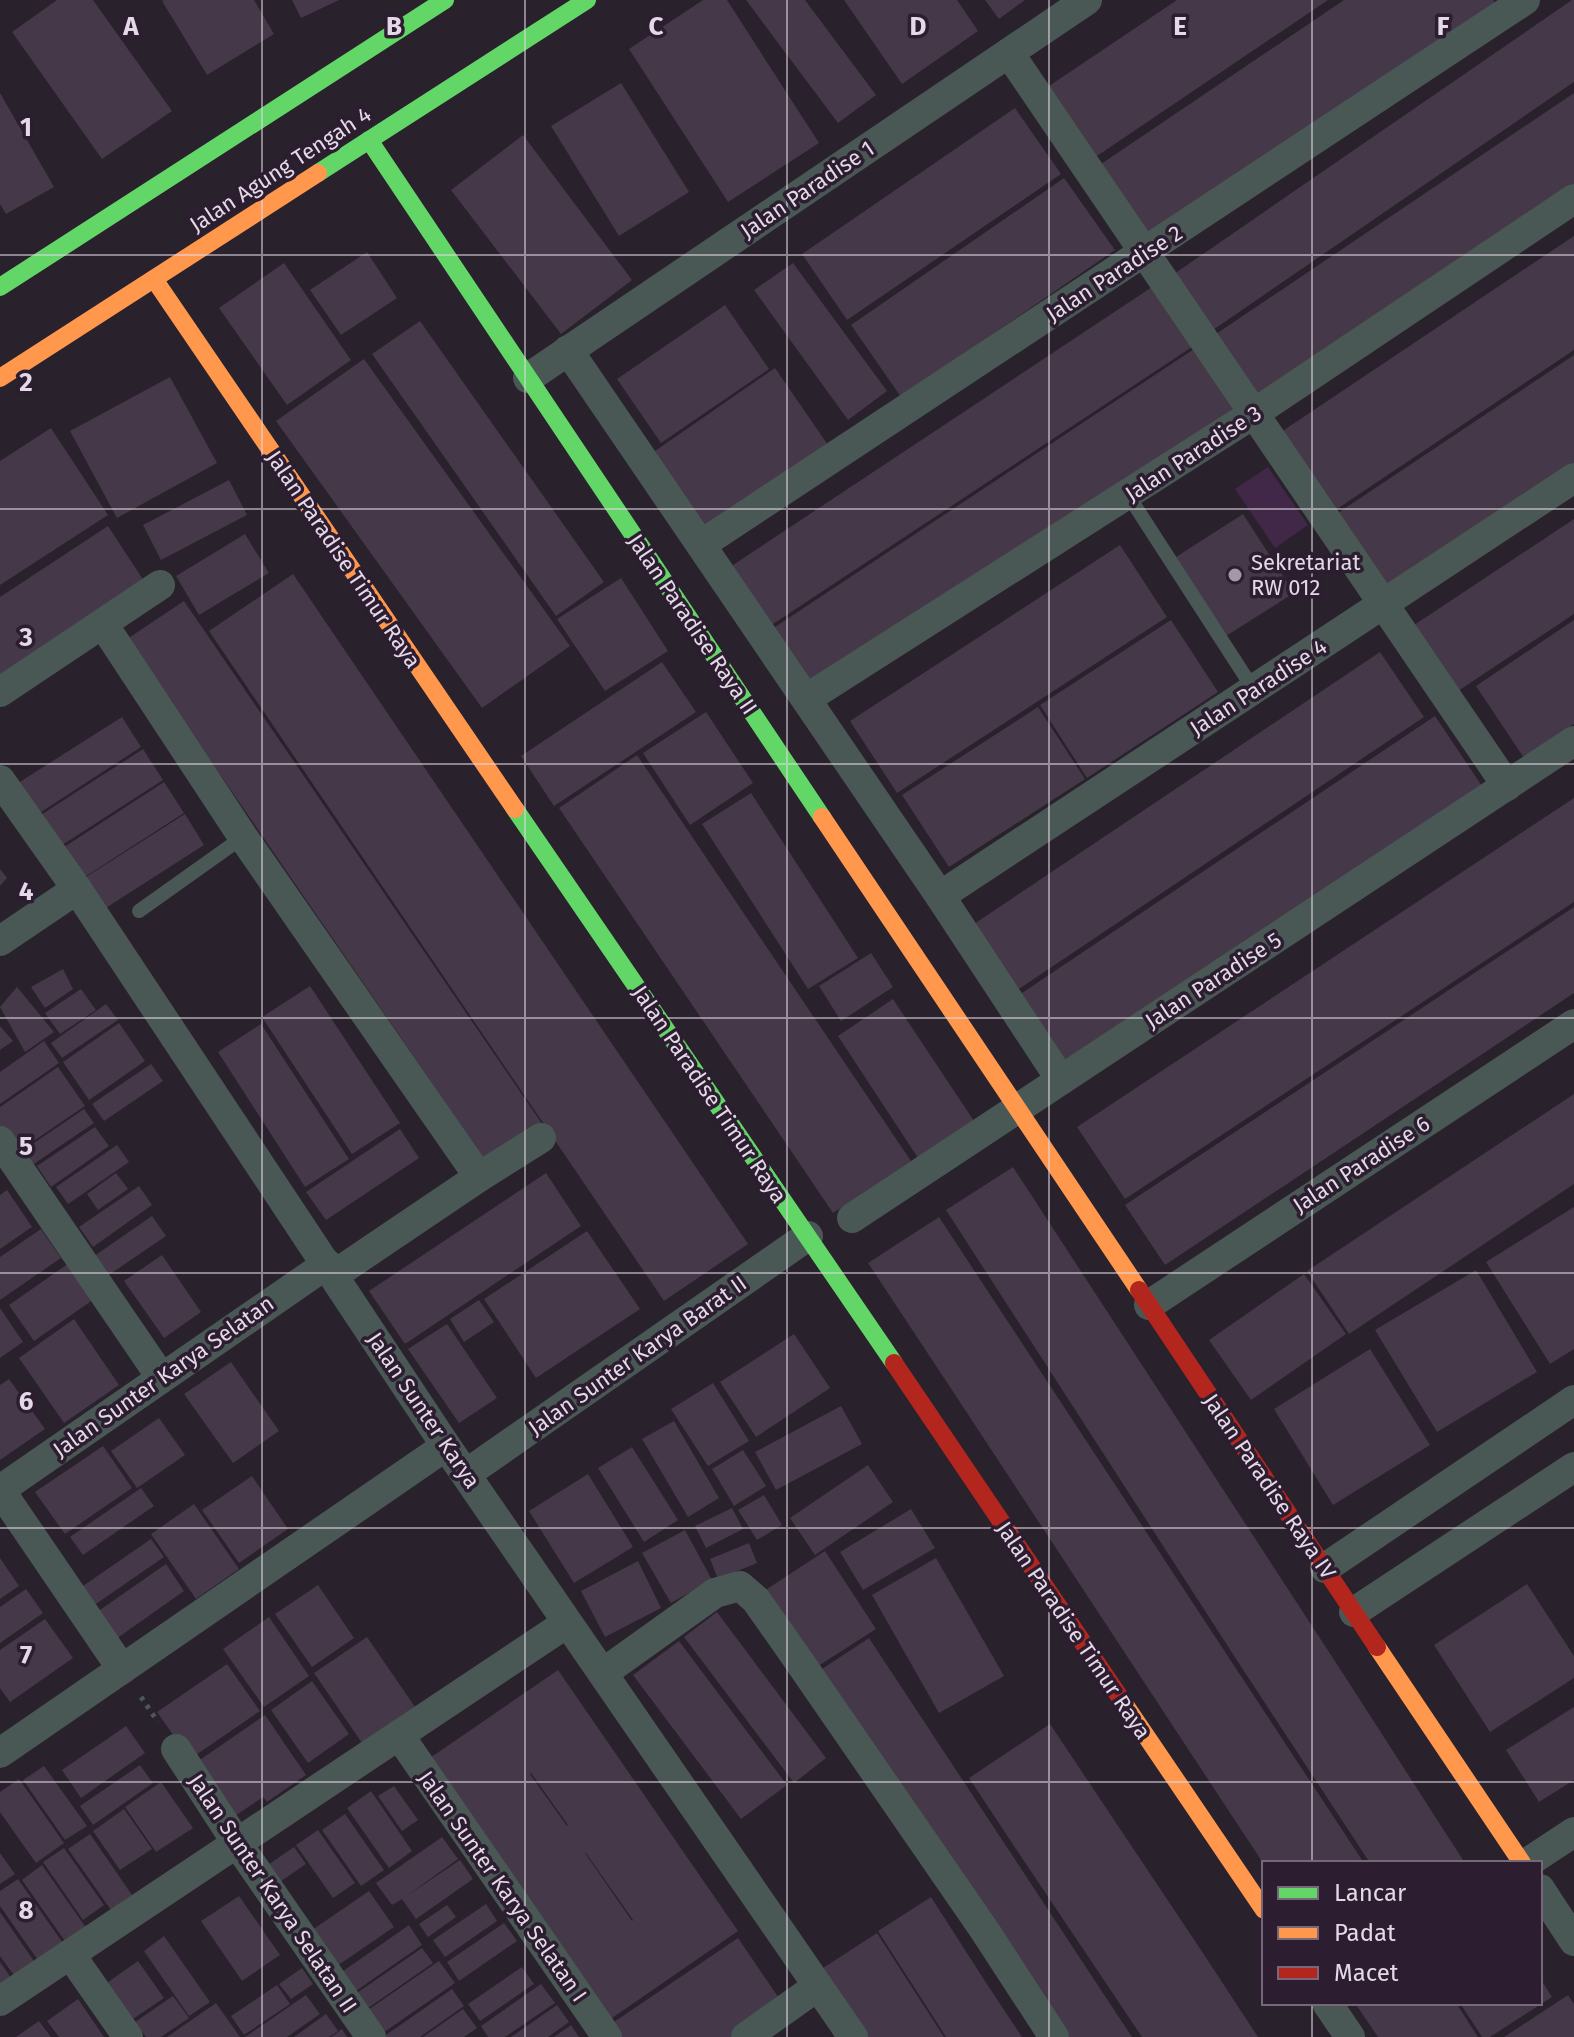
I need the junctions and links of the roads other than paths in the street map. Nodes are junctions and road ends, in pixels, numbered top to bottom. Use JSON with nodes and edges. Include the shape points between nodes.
{"nodes":[{"id":1,"x":445,"y":0,"type":"edge"},
{"id":2,"x":587,"y":0,"type":"edge"},
{"id":3,"x":1087,"y":0,"type":"edge"},
{"id":4,"x":1525,"y":0,"type":"edge"},
{"id":5,"x":1009,"y":53,"type":"junction"},
{"id":6,"x":369,"y":140,"type":"junction"},
{"id":7,"x":1574,"y":199,"type":"edge"},
{"id":8,"x":1144,"y":253,"type":"junction"},
{"id":9,"x":154,"y":279,"type":"junction"},
{"id":10,"x":0,"y":287,"type":"edge"},
{"id":11,"x":568,"y":350,"type":"junction"},
{"id":12,"x":0,"y":378,"type":"edge"},
{"id":13,"x":528,"y":378,"type":"junction"},
{"id":14,"x":1253,"y":414,"type":"junction"},
{"id":15,"x":1574,"y":478,"type":"edge"},
{"id":16,"x":1128,"y":495,"type":"junction"},
{"id":17,"x":702,"y":544,"type":"junction"},
{"id":18,"x":160,"y":585,"type":"dead end"},
{"id":19,"x":1383,"y":605,"type":"junction"},
{"id":20,"x":103,"y":624,"type":"junction"},
{"id":21,"x":1254,"y":690,"type":"junction"},
{"id":22,"x":0,"y":692,"type":"edge"},
{"id":23,"x":806,"y":699,"type":"junction"},
{"id":24,"x":1574,"y":741,"type":"edge"},
{"id":25,"x":0,"y":780,"type":"edge"},
{"id":26,"x":1507,"y":786,"type":"junction"},
{"id":27,"x":243,"y":837,"type":"junction"},
{"id":28,"x":77,"y":889,"type":"junction"},
{"id":29,"x":940,"y":896,"type":"junction"},
{"id":30,"x":139,"y":911,"type":"dead end"},
{"id":31,"x":0,"y":941,"type":"edge"},
{"id":32,"x":1574,"y":1024,"type":"edge"},
{"id":33,"x":1061,"y":1080,"type":"junction"},
{"id":34,"x":1017,"y":1108,"type":"junction"},
{"id":35,"x":541,"y":1138,"type":"dead end"},
{"id":36,"x":0,"y":1141,"type":"edge"},
{"id":37,"x":479,"y":1177,"type":"junction"},
{"id":38,"x":852,"y":1218,"type":"dead end"},
{"id":39,"x":808,"y":1236,"type":"junction"},
{"id":40,"x":330,"y":1269,"type":"junction"},
{"id":41,"x":1149,"y":1305,"type":"junction"},
{"id":42,"x":161,"y":1377,"type":"junction"},
{"id":43,"x":1574,"y":1400,"type":"edge"},
{"id":44,"x":446,"y":1446,"type":"junction"},
{"id":45,"x":1574,"y":1467,"type":"edge"},
{"id":46,"x":466,"y":1474,"type":"junction"},
{"id":47,"x":0,"y":1490,"type":"edge"},
{"id":48,"x":1325,"y":1568,"type":"junction"},
{"id":49,"x":1354,"y":1612,"type":"junction"},
{"id":50,"x":567,"y":1623,"type":"junction"},
{"id":51,"x":122,"y":1669,"type":"junction"},
{"id":52,"x":603,"y":1673,"type":"junction"},
{"id":53,"x":399,"y":1735,"type":"junction"},
{"id":54,"x":176,"y":1749,"type":"road end"},
{"id":55,"x":0,"y":1753,"type":"edge"},
{"id":56,"x":1574,"y":1832,"type":"edge"},
{"id":57,"x":237,"y":1843,"type":"junction"},
{"id":58,"x":1524,"y":1861,"type":"edge"},
{"id":59,"x":1528,"y":1861,"type":"edge"},
{"id":60,"x":1542,"y":1892,"type":"edge"},
{"id":61,"x":1262,"y":1907,"type":"edge"},
{"id":62,"x":1574,"y":1941,"type":"edge"},
{"id":63,"x":70,"y":1954,"type":"junction"},
{"id":64,"x":818,"y":1986,"type":"junction"},
{"id":65,"x":0,"y":2001,"type":"edge"},
{"id":66,"x":1328,"y":2005,"type":"edge"},
{"id":67,"x":128,"y":2037,"type":"edge"},
{"id":68,"x":371,"y":2037,"type":"edge"},
{"id":69,"x":607,"y":2037,"type":"edge"},
{"id":70,"x":746,"y":2037,"type":"edge"},
{"id":71,"x":853,"y":2037,"type":"edge"},
{"id":72,"x":1054,"y":2037,"type":"edge"},
{"id":73,"x":1350,"y":2037,"type":"edge"}],
"edges":[{"from":1,"to":10,"type":"street"},
{"from":2,"to":6,"type":"street","name":"Jalan Agung Tengah 4"},
{"from":3,"to":5,"type":"street","name":"Jalan Paradise 1"},
{"from":4,"to":8,"type":"street","name":"Jalan Paradise 2"},
{"from":5,"to":8,"type":"street"},
{"from":5,"to":11,"type":"street","name":"Jalan Paradise 1"},
{"from":6,"to":9,"type":"street","name":"Jalan Agung Tengah 4"},
{"from":6,"to":13,"type":"street","name":"Jalan Paradise Raya II"},
{"from":7,"to":14,"type":"street","name":"Jalan Paradise 3"},
{"from":8,"to":14,"type":"street"},
{"from":8,"to":17,"type":"street","name":"Jalan Paradise 2"},
{"from":9,"to":12,"type":"street","name":"Jalan Agung Tengah 4"},
{"from":9,"to":39,"type":"street","name":"Jalan Paradise Timur Raya"},
{"from":11,"to":13,"type":"street","name":"Jalan Paradise 1"},
{"from":11,"to":17,"type":"street"},
{"from":13,"to":34,"type":"street","name":"Jalan Paradise Raya II"},
{"from":14,"to":16,"type":"street","name":"Jalan Paradise 3"},
{"from":14,"to":19,"type":"street"},
{"from":15,"to":19,"type":"street","name":"Jalan Paradise 4"},
{"from":16,"to":21,"type":"lane"},
{"from":16,"to":23,"type":"street","name":"Jalan Paradise 3"},
{"from":17,"to":23,"type":"street"},
{"from":18,"to":20,"type":"street"},
{"from":19,"to":21,"type":"street","name":"Jalan Paradise 4"},
{"from":19,"to":26,"type":"street"},
{"from":20,"to":22,"type":"street"},
{"from":20,"to":27,"type":"street"},
{"from":21,"to":29,"type":"street","name":"Jalan Paradise 4"},
{"from":23,"to":29,"type":"street"},
{"from":24,"to":26,"type":"street","name":"Jalan Paradise 5"},
{"from":25,"to":28,"type":"street","name":"Jalan Sunter Karya"},
{"from":26,"to":33,"type":"street","name":"Jalan Paradise 5"},
{"from":27,"to":30,"type":"lane"},
{"from":27,"to":37,"type":"street"},
{"from":28,"to":31,"type":"street"},
{"from":28,"to":40,"type":"street","name":"Jalan Sunter Karya"},
{"from":29,"to":33,"type":"street"},
{"from":32,"to":41,"type":"street","name":"Jalan Paradise 6"},
{"from":33,"to":34,"type":"street","name":"Jalan Paradise 5"},
{"from":34,"to":38,"type":"street","name":"Jalan Paradise 5"},
{"from":34,"to":41,"type":"street","name":"Jalan Paradise Raya IV"},
{"from":35,"to":37,"type":"street","name":"Jalan Sunter Karya Selatan"},
{"from":36,"to":42,"type":"street"},
{"from":37,"to":40,"type":"street","name":"Jalan Sunter Karya Selatan"},
{"from":39,"to":46,"type":"street","name":"Jalan Sunter Karya Barat II"},
{"from":39,"to":61,"type":"street","name":"Jalan Paradise Timur Raya"},
{"from":40,"to":42,"type":"street","name":"Jalan Sunter Karya Selatan"},
{"from":40,"to":44,"type":"street","name":"Jalan Sunter Karya"},
{"from":41,"to":48,"type":"street","name":"Jalan Paradise Raya IV"},
{"from":42,"to":47,"type":"street","name":"Jalan Sunter Karya Selatan"},
{"from":43,"to":48,"type":"street"},
{"from":44,"to":46,"type":"street","name":"Jalan Sunter Karya"},
{"from":44,"to":51,"type":"street"},
{"from":45,"to":49,"type":"street"},
{"from":46,"to":50,"type":"street","name":"Jalan Sunter Karya"},
{"from":47,"to":51,"type":"street"},
{"from":48,"to":49,"type":"street","name":"Jalan Paradise Raya IV"},
{"from":49,"to":58,"type":"street","name":"Jalan Paradise Raya IV"},
{"from":50,"to":52,"type":"street","name":"Jalan Sunter Karya"},
{"from":50,"to":53,"type":"street"},
{"from":51,"to":55,"type":"street"},
{"from":52,"to":64,"type":"street","name":"Jalan Sunter Karya"},
{"from":52,"to":72,"type":"street","via":[[715,1593],[740,1586],[794,1654]]},
{"from":53,"to":57,"type":"street"},
{"from":53,"to":69,"type":"street","name":"Jalan Sunter Karya Selatan I"},
{"from":54,"to":57,"type":"street","name":"Jalan Sunter Karya Selatan II"},
{"from":56,"to":59,"type":"street"},
{"from":57,"to":63,"type":"street"},
{"from":57,"to":68,"type":"street","name":"Jalan Sunter Karya Selatan II"},
{"from":60,"to":62,"type":"street"},
{"from":63,"to":65,"type":"street"},
{"from":63,"to":67,"type":"street"},
{"from":64,"to":70,"type":"street"},
{"from":64,"to":71,"type":"street","name":"Jalan Sunter Karya"},
{"from":66,"to":73,"type":"street"}]}
